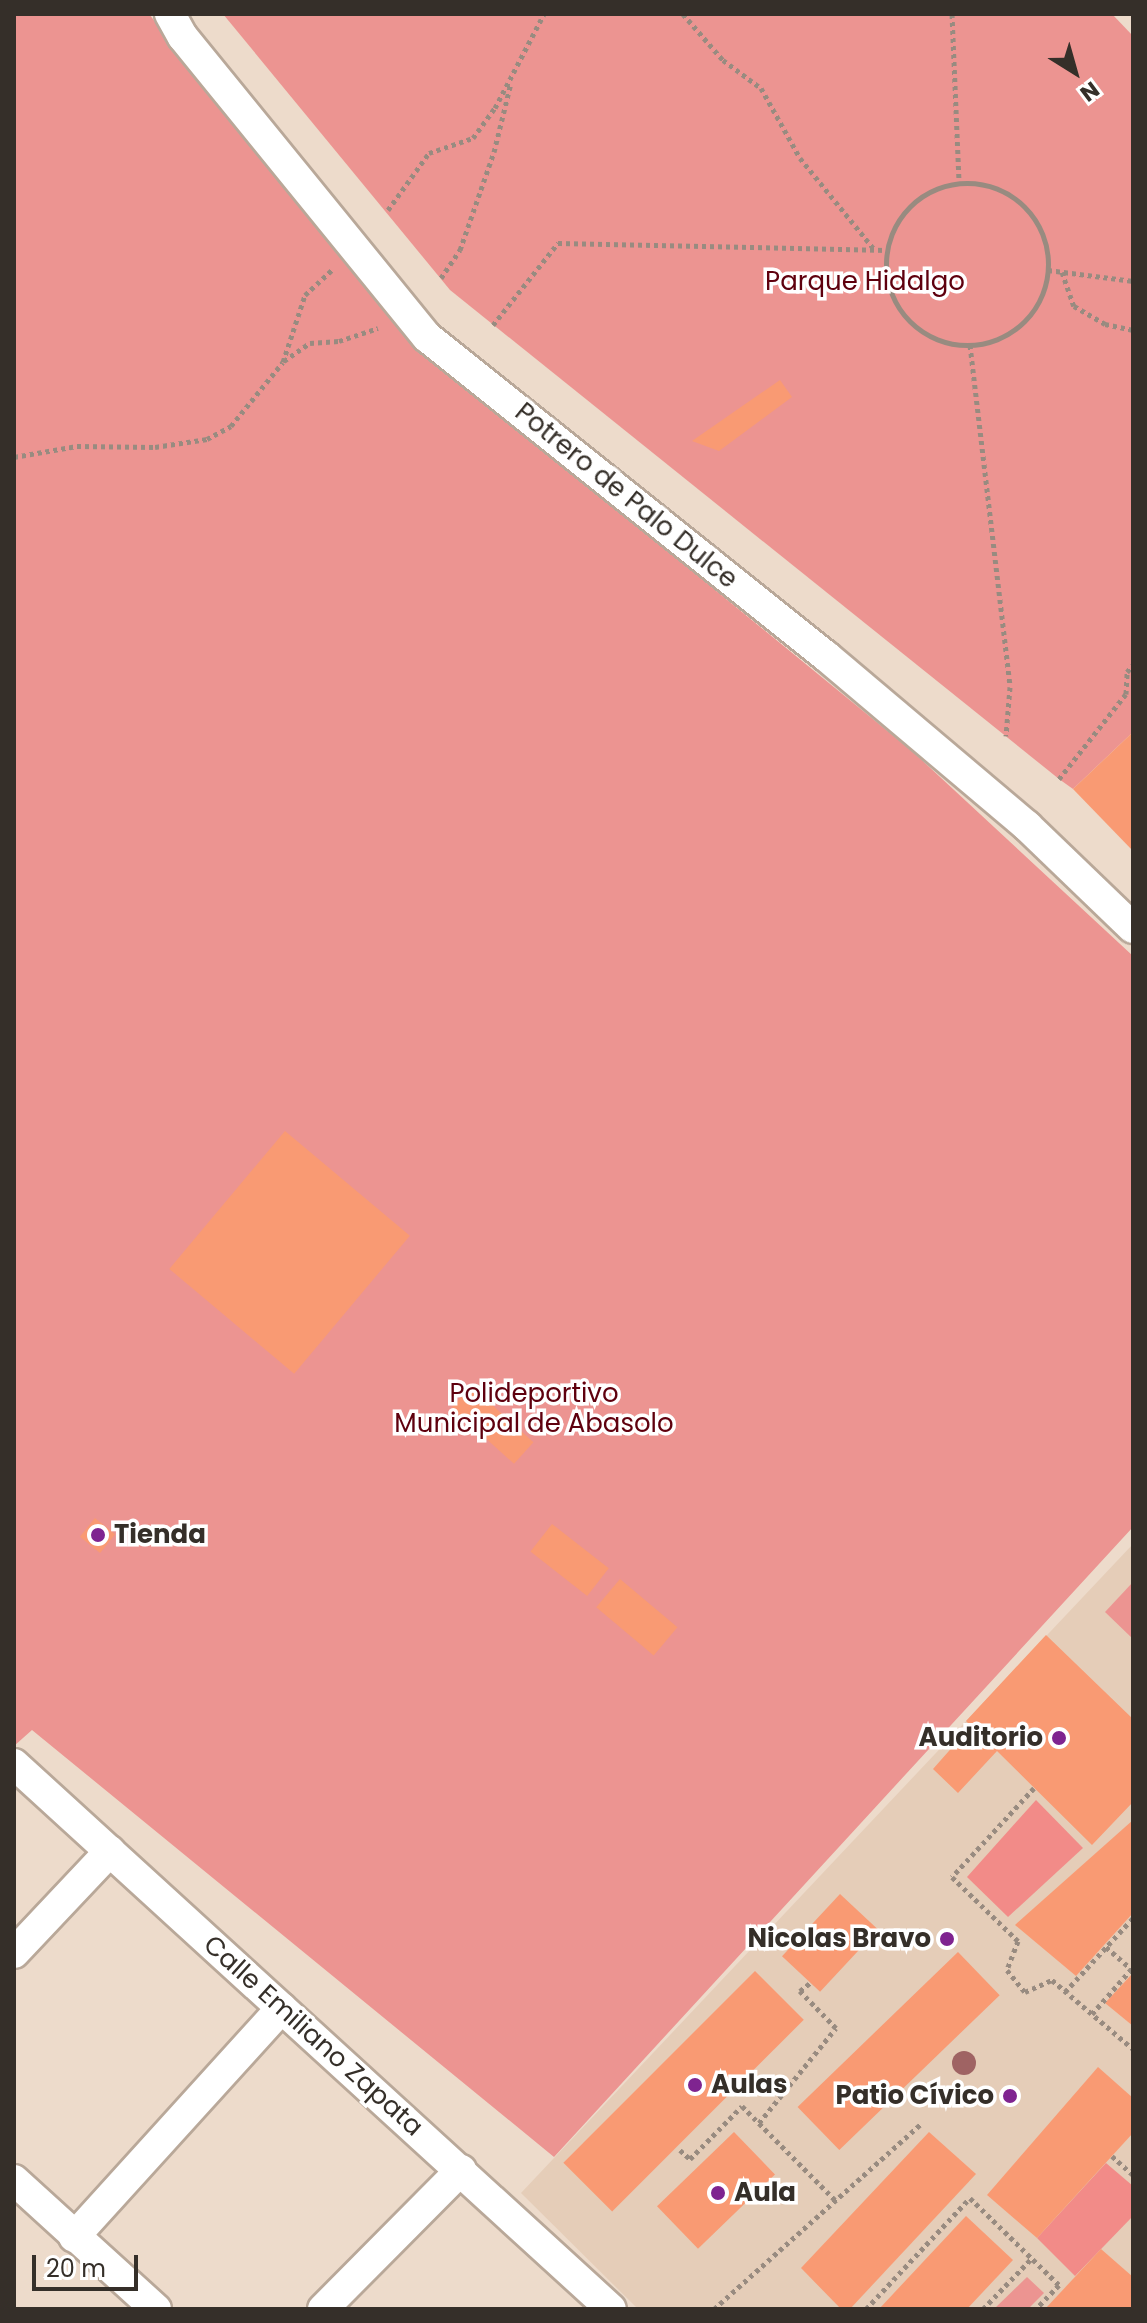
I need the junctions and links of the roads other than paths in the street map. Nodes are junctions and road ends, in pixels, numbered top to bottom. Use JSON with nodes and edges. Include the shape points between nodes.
{"nodes":[{"id":1,"x":170,"y":14,"type":"edge"},
{"id":2,"x":1133,"y":928,"type":"edge"},
{"id":3,"x":14,"y":1764,"type":"edge"},
{"id":4,"x":110,"y":1851,"type":"junction"},
{"id":5,"x":14,"y":1953,"type":"edge"},
{"id":6,"x":282,"y":2008,"type":"junction"},
{"id":7,"x":461,"y":2170,"type":"junction"},
{"id":8,"x":14,"y":2180,"type":"edge"},
{"id":9,"x":74,"y":2237,"type":"junction"},
{"id":10,"x":156,"y":2309,"type":"edge"},
{"id":11,"x":323,"y":2309,"type":"edge"},
{"id":12,"x":611,"y":2309,"type":"edge"}],
"edges":[{"from":1,"to":2,"type":"street","name":"Potrero de Palo Dulce","via":[[183,37],[427,337],[839,666],[1027,826]]},
{"from":3,"to":4,"type":"street","name":"Calle Emiliano Zapata"},
{"from":4,"to":5,"type":"street"},
{"from":4,"to":6,"type":"street","name":"Calle Emiliano Zapata"},
{"from":6,"to":7,"type":"street","name":"Calle Emiliano Zapata"},
{"from":6,"to":9,"type":"street"},
{"from":7,"to":11,"type":"street"},
{"from":7,"to":12,"type":"street","name":"Calle Emiliano Zapata"},
{"from":8,"to":9,"type":"street"},
{"from":9,"to":10,"type":"street"}]}
